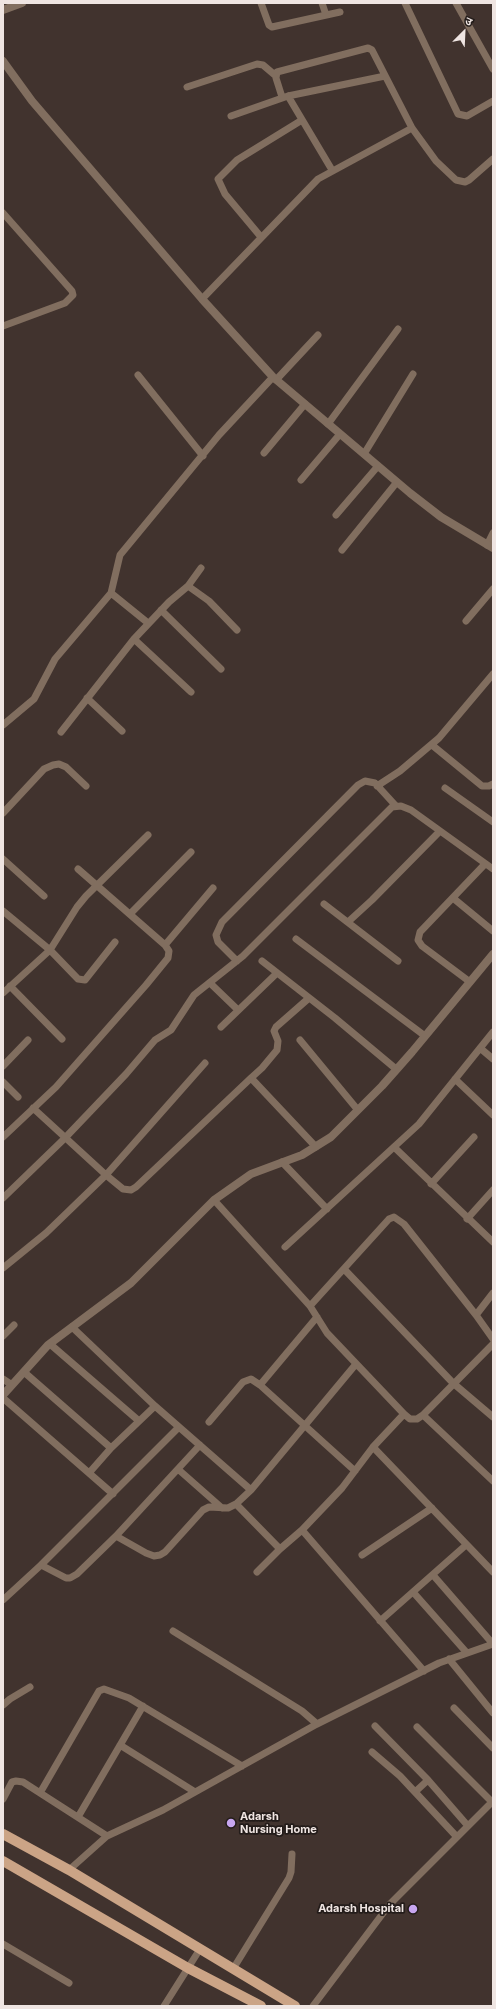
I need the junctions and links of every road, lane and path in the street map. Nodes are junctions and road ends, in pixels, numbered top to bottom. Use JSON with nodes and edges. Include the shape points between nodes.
{"nodes":[{"id":1,"x":22,"y":3,"type":"edge"},
{"id":2,"x":261,"y":3,"type":"edge"},
{"id":3,"x":322,"y":3,"type":"edge"},
{"id":4,"x":405,"y":3,"type":"edge"},
{"id":5,"x":456,"y":3,"type":"edge"},
{"id":6,"x":3,"y":10,"type":"edge"},
{"id":7,"x":340,"y":12,"type":"dead end"},
{"id":8,"x":326,"y":15,"type":"junction"},
{"id":9,"x":3,"y":61,"type":"edge"},
{"id":10,"x":493,"y":69,"type":"edge"},
{"id":11,"x":276,"y":76,"type":"junction"},
{"id":12,"x":385,"y":76,"type":"junction"},
{"id":13,"x":187,"y":87,"type":"dead end"},
{"id":14,"x":285,"y":97,"type":"junction"},
{"id":15,"x":493,"y":101,"type":"edge"},
{"id":16,"x":231,"y":116,"type":"dead end"},
{"id":17,"x":302,"y":120,"type":"junction"},
{"id":18,"x":412,"y":128,"type":"junction"},
{"id":19,"x":493,"y":159,"type":"edge"},
{"id":20,"x":332,"y":170,"type":"junction"},
{"id":21,"x":3,"y":213,"type":"edge"},
{"id":22,"x":261,"y":237,"type":"junction"},
{"id":23,"x":202,"y":299,"type":"junction"},
{"id":24,"x":3,"y":326,"type":"edge"},
{"id":25,"x":398,"y":329,"type":"dead end"},
{"id":26,"x":318,"y":335,"type":"dead end"},
{"id":27,"x":413,"y":374,"type":"dead end"},
{"id":28,"x":138,"y":375,"type":"dead end"},
{"id":29,"x":275,"y":379,"type":"junction"},
{"id":30,"x":305,"y":404,"type":"junction"},
{"id":31,"x":328,"y":424,"type":"junction"},
{"id":32,"x":340,"y":434,"type":"junction"},
{"id":33,"x":264,"y":452,"type":"dead end"},
{"id":34,"x":364,"y":454,"type":"junction"},
{"id":35,"x":203,"y":456,"type":"junction"},
{"id":36,"x":378,"y":466,"type":"junction"},
{"id":37,"x":301,"y":480,"type":"dead end"},
{"id":38,"x":397,"y":482,"type":"junction"},
{"id":39,"x":336,"y":515,"type":"dead end"},
{"id":40,"x":493,"y":533,"type":"edge"},
{"id":41,"x":490,"y":546,"type":"edge"},
{"id":42,"x":342,"y":550,"type":"dead end"},
{"id":43,"x":201,"y":568,"type":"dead end"},
{"id":44,"x":188,"y":586,"type":"junction"},
{"id":45,"x":493,"y":589,"type":"edge"},
{"id":46,"x":111,"y":593,"type":"junction"},
{"id":47,"x":161,"y":610,"type":"junction"},
{"id":48,"x":466,"y":621,"type":"dead end"},
{"id":49,"x":148,"y":623,"type":"junction"},
{"id":50,"x":237,"y":630,"type":"dead end"},
{"id":51,"x":134,"y":639,"type":"junction"},
{"id":52,"x":221,"y":669,"type":"dead end"},
{"id":53,"x":493,"y":674,"type":"edge"},
{"id":54,"x":192,"y":692,"type":"dead end"},
{"id":55,"x":87,"y":698,"type":"junction"},
{"id":56,"x":3,"y":725,"type":"edge"},
{"id":57,"x":122,"y":731,"type":"dead end"},
{"id":58,"x":61,"y":732,"type":"dead end"},
{"id":59,"x":432,"y":745,"type":"junction"},
{"id":60,"x":493,"y":784,"type":"edge"},
{"id":61,"x":86,"y":786,"type":"dead end"},
{"id":62,"x":377,"y":786,"type":"junction"},
{"id":63,"x":445,"y":788,"type":"dead end"},
{"id":64,"x":396,"y":806,"type":"junction"},
{"id":65,"x":3,"y":813,"type":"edge"},
{"id":66,"x":493,"y":822,"type":"edge"},
{"id":67,"x":440,"y":831,"type":"junction"},
{"id":68,"x":148,"y":835,"type":"dead end"},
{"id":69,"x":191,"y":852,"type":"dead end"},
{"id":70,"x":3,"y":859,"type":"edge"},
{"id":71,"x":485,"y":864,"type":"junction"},
{"id":72,"x":78,"y":869,"type":"dead end"},
{"id":73,"x":493,"y":869,"type":"edge"},
{"id":74,"x":96,"y":886,"type":"junction"},
{"id":75,"x":213,"y":888,"type":"dead end"},
{"id":76,"x":44,"y":896,"type":"dead end"},
{"id":77,"x":453,"y":898,"type":"junction"},
{"id":78,"x":324,"y":904,"type":"dead end"},
{"id":79,"x":3,"y":911,"type":"edge"},
{"id":80,"x":130,"y":914,"type":"junction"},
{"id":81,"x":348,"y":922,"type":"junction"},
{"id":82,"x":493,"y":931,"type":"edge"},
{"id":83,"x":296,"y":939,"type":"dead end"},
{"id":84,"x":115,"y":942,"type":"dead end"},
{"id":85,"x":165,"y":945,"type":"junction"},
{"id":86,"x":50,"y":950,"type":"junction"},
{"id":87,"x":493,"y":954,"type":"edge"},
{"id":88,"x":237,"y":961,"type":"junction"},
{"id":89,"x":262,"y":961,"type":"dead end"},
{"id":90,"x":398,"y":961,"type":"dead end"},
{"id":91,"x":276,"y":973,"type":"junction"},
{"id":92,"x":470,"y":982,"type":"junction"},
{"id":93,"x":210,"y":983,"type":"junction"},
{"id":94,"x":10,"y":986,"type":"junction"},
{"id":95,"x":3,"y":993,"type":"edge"},
{"id":96,"x":309,"y":998,"type":"junction"},
{"id":97,"x":238,"y":1010,"type":"junction"},
{"id":98,"x":222,"y":1027,"type":"dead end"},
{"id":99,"x":493,"y":1032,"type":"edge"},
{"id":100,"x":425,"y":1036,"type":"junction"},
{"id":101,"x":62,"y":1039,"type":"dead end"},
{"id":102,"x":28,"y":1040,"type":"dead end"},
{"id":103,"x":300,"y":1040,"type":"dead end"},
{"id":104,"x":480,"y":1048,"type":"junction"},
{"id":105,"x":493,"y":1059,"type":"edge"},
{"id":106,"x":205,"y":1063,"type":"dead end"},
{"id":107,"x":3,"y":1066,"type":"edge"},
{"id":108,"x":396,"y":1069,"type":"junction"},
{"id":109,"x":251,"y":1078,"type":"junction"},
{"id":110,"x":455,"y":1079,"type":"junction"},
{"id":111,"x":3,"y":1082,"type":"edge"},
{"id":112,"x":18,"y":1097,"type":"dead end"},
{"id":113,"x":34,"y":1108,"type":"junction"},
{"id":114,"x":357,"y":1109,"type":"junction"},
{"id":115,"x":493,"y":1115,"type":"edge"},
{"id":116,"x":3,"y":1137,"type":"edge"},
{"id":117,"x":474,"y":1138,"type":"dead end"},
{"id":118,"x":64,"y":1139,"type":"junction"},
{"id":119,"x":316,"y":1147,"type":"junction"},
{"id":120,"x":394,"y":1147,"type":"junction"},
{"id":121,"x":282,"y":1162,"type":"junction"},
{"id":122,"x":106,"y":1175,"type":"junction"},
{"id":123,"x":431,"y":1184,"type":"junction"},
{"id":124,"x":493,"y":1190,"type":"edge"},
{"id":125,"x":3,"y":1198,"type":"edge"},
{"id":126,"x":214,"y":1200,"type":"junction"},
{"id":127,"x":327,"y":1209,"type":"junction"},
{"id":128,"x":467,"y":1219,"type":"junction"},
{"id":129,"x":493,"y":1242,"type":"edge"},
{"id":130,"x":285,"y":1247,"type":"dead end"},
{"id":131,"x":3,"y":1268,"type":"edge"},
{"id":132,"x":344,"y":1269,"type":"junction"},
{"id":133,"x":493,"y":1293,"type":"edge"},
{"id":134,"x":310,"y":1306,"type":"junction"},
{"id":135,"x":476,"y":1315,"type":"junction"},
{"id":136,"x":317,"y":1318,"type":"junction"},
{"id":137,"x":14,"y":1325,"type":"dead end"},
{"id":138,"x":72,"y":1327,"type":"junction"},
{"id":139,"x":3,"y":1336,"type":"edge"},
{"id":140,"x":493,"y":1339,"type":"edge"},
{"id":141,"x":50,"y":1344,"type":"junction"},
{"id":142,"x":493,"y":1344,"type":"edge"},
{"id":143,"x":356,"y":1364,"type":"junction"},
{"id":144,"x":24,"y":1372,"type":"junction"},
{"id":145,"x":3,"y":1379,"type":"edge"},
{"id":146,"x":453,"y":1383,"type":"junction"},
{"id":147,"x":12,"y":1385,"type":"junction"},
{"id":148,"x":260,"y":1385,"type":"junction"},
{"id":149,"x":3,"y":1397,"type":"edge"},
{"id":150,"x":155,"y":1406,"type":"junction"},
{"id":151,"x":404,"y":1414,"type":"junction"},
{"id":152,"x":423,"y":1415,"type":"junction"},
{"id":153,"x":493,"y":1417,"type":"edge"},
{"id":154,"x":139,"y":1421,"type":"junction"},
{"id":155,"x":209,"y":1422,"type":"dead end"},
{"id":156,"x":306,"y":1425,"type":"junction"},
{"id":157,"x":179,"y":1427,"type":"junction"},
{"id":158,"x":200,"y":1445,"type":"junction"},
{"id":159,"x":373,"y":1447,"type":"junction"},
{"id":160,"x":111,"y":1448,"type":"junction"},
{"id":161,"x":178,"y":1470,"type":"junction"},
{"id":162,"x":355,"y":1471,"type":"junction"},
{"id":163,"x":89,"y":1473,"type":"junction"},
{"id":164,"x":493,"y":1481,"type":"edge"},
{"id":165,"x":251,"y":1490,"type":"junction"},
{"id":166,"x":112,"y":1494,"type":"junction"},
{"id":167,"x":236,"y":1504,"type":"junction"},
{"id":168,"x":222,"y":1508,"type":"junction"},
{"id":169,"x":432,"y":1508,"type":"junction"},
{"id":170,"x":302,"y":1530,"type":"junction"},
{"id":171,"x":116,"y":1536,"type":"junction"},
{"id":172,"x":466,"y":1545,"type":"junction"},
{"id":173,"x":280,"y":1549,"type":"junction"},
{"id":174,"x":362,"y":1555,"type":"dead end"},
{"id":175,"x":41,"y":1565,"type":"junction"},
{"id":176,"x":257,"y":1572,"type":"dead end"},
{"id":177,"x":493,"y":1572,"type":"edge"},
{"id":178,"x":433,"y":1575,"type":"junction"},
{"id":179,"x":413,"y":1592,"type":"junction"},
{"id":180,"x":3,"y":1601,"type":"edge"},
{"id":181,"x":380,"y":1621,"type":"junction"},
{"id":182,"x":173,"y":1630,"type":"dead end"},
{"id":183,"x":493,"y":1644,"type":"edge"},
{"id":184,"x":466,"y":1653,"type":"junction"},
{"id":185,"x":449,"y":1659,"type":"junction"},
{"id":186,"x":424,"y":1671,"type":"junction"},
{"id":187,"x":30,"y":1687,"type":"dead end"},
{"id":188,"x":3,"y":1705,"type":"edge"},
{"id":189,"x":143,"y":1706,"type":"junction"},
{"id":190,"x":454,"y":1708,"type":"dead end"},
{"id":191,"x":493,"y":1713,"type":"edge"},
{"id":192,"x":317,"y":1724,"type":"junction"},
{"id":193,"x":374,"y":1726,"type":"dead end"},
{"id":194,"x":417,"y":1727,"type":"dead end"},
{"id":195,"x":120,"y":1745,"type":"junction"},
{"id":196,"x":493,"y":1748,"type":"edge"},
{"id":197,"x":372,"y":1752,"type":"dead end"},
{"id":198,"x":242,"y":1766,"type":"junction"},
{"id":199,"x":428,"y":1780,"type":"junction"},
{"id":200,"x":194,"y":1792,"type":"junction"},
{"id":201,"x":415,"y":1792,"type":"junction"},
{"id":202,"x":40,"y":1793,"type":"junction"},
{"id":203,"x":3,"y":1799,"type":"edge"},
{"id":204,"x":492,"y":1802,"type":"edge"},
{"id":205,"x":78,"y":1817,"type":"junction"},
{"id":206,"x":468,"y":1826,"type":"junction"},
{"id":207,"x":3,"y":1834,"type":"edge"},
{"id":208,"x":107,"y":1836,"type":"junction"},
{"id":209,"x":457,"y":1837,"type":"junction"},
{"id":210,"x":292,"y":1854,"type":"dead end"},
{"id":211,"x":3,"y":1861,"type":"edge"},
{"id":212,"x":69,"y":1870,"type":"junction"},
{"id":213,"x":3,"y":1944,"type":"edge"},
{"id":214,"x":200,"y":1949,"type":"junction"},
{"id":215,"x":188,"y":1968,"type":"junction"},
{"id":216,"x":233,"y":1969,"type":"junction"},
{"id":217,"x":69,"y":1983,"type":"dead end"},
{"id":218,"x":164,"y":2006,"type":"edge"},
{"id":219,"x":261,"y":2006,"type":"edge"},
{"id":220,"x":295,"y":2006,"type":"edge"},
{"id":221,"x":313,"y":2006,"type":"edge"}],
"edges":[{"from":1,"to":6,"type":"street"},
{"from":2,"to":8,"type":"street","via":[[272,27]]},
{"from":3,"to":8,"type":"street"},
{"from":4,"to":15,"type":"street","via":[[458,114],[467,116]]},
{"from":5,"to":10,"type":"street"},
{"from":7,"to":8,"type":"street"},
{"from":9,"to":23,"type":"street","via":[[32,101]]},
{"from":11,"to":12,"type":"street","via":[[279,72],[364,48],[372,50]]},
{"from":11,"to":13,"type":"street","via":[[265,66],[257,64]]},
{"from":11,"to":14,"type":"street"},
{"from":12,"to":14,"type":"street"},
{"from":12,"to":18,"type":"street"},
{"from":14,"to":16,"type":"street"},
{"from":14,"to":17,"type":"street"},
{"from":17,"to":20,"type":"street"},
{"from":17,"to":22,"type":"street","via":[[237,160],[218,179],[226,194]]},
{"from":18,"to":19,"type":"street","via":[[436,161],[460,182],[469,180]]},
{"from":18,"to":20,"type":"street"},
{"from":20,"to":22,"type":"street","via":[[318,179]]},
{"from":21,"to":24,"type":"street","via":[[73,295],[65,303]]},
{"from":22,"to":23,"type":"street"},
{"from":23,"to":29,"type":"street"},
{"from":25,"to":31,"type":"street"},
{"from":26,"to":29,"type":"street"},
{"from":27,"to":34,"type":"street"},
{"from":28,"to":35,"type":"street"},
{"from":29,"to":30,"type":"street"},
{"from":29,"to":35,"type":"street"},
{"from":30,"to":31,"type":"street"},
{"from":30,"to":33,"type":"street"},
{"from":31,"to":32,"type":"street"},
{"from":32,"to":34,"type":"street"},
{"from":32,"to":37,"type":"street"},
{"from":34,"to":36,"type":"street"},
{"from":35,"to":46,"type":"street","via":[[120,555]]},
{"from":36,"to":38,"type":"street"},
{"from":36,"to":39,"type":"street"},
{"from":38,"to":41,"type":"street","via":[[441,517]]},
{"from":38,"to":42,"type":"street"},
{"from":40,"to":41,"type":"street"},
{"from":43,"to":44,"type":"street"},
{"from":44,"to":47,"type":"street"},
{"from":44,"to":50,"type":"street","via":[[209,600]]},
{"from":45,"to":48,"type":"street"},
{"from":46,"to":49,"type":"street"},
{"from":46,"to":56,"type":"street","via":[[55,659],[34,699]]},
{"from":47,"to":49,"type":"street"},
{"from":47,"to":52,"type":"street"},
{"from":49,"to":51,"type":"street"},
{"from":51,"to":54,"type":"street"},
{"from":51,"to":55,"type":"street"},
{"from":53,"to":59,"type":"street"},
{"from":55,"to":57,"type":"street"},
{"from":55,"to":58,"type":"street"},
{"from":59,"to":60,"type":"street","via":[[482,786]]},
{"from":59,"to":62,"type":"street"},
{"from":61,"to":65,"type":"street","via":[[66,767],[53,765],[44,769]]},
{"from":62,"to":64,"type":"street"},
{"from":62,"to":88,"type":"street","via":[[370,781],[358,785],[222,922],[216,935],[218,942]]},
{"from":63,"to":66,"type":"street"},
{"from":64,"to":67,"type":"street","via":[[411,810]]},
{"from":64,"to":88,"type":"street","via":[[340,857]]},
{"from":67,"to":71,"type":"street"},
{"from":67,"to":81,"type":"street"},
{"from":68,"to":74,"type":"street"},
{"from":69,"to":80,"type":"street"},
{"from":70,"to":76,"type":"street"},
{"from":71,"to":73,"type":"street"},
{"from":71,"to":77,"type":"street"},
{"from":72,"to":74,"type":"street"},
{"from":74,"to":80,"type":"street"},
{"from":74,"to":86,"type":"street","via":[[77,907]]},
{"from":75,"to":85,"type":"street"},
{"from":77,"to":82,"type":"street"},
{"from":77,"to":92,"type":"street","via":[[420,932],[418,940],[422,946]]},
{"from":78,"to":81,"type":"street"},
{"from":79,"to":86,"type":"street"},
{"from":80,"to":85,"type":"street"},
{"from":81,"to":90,"type":"street"},
{"from":83,"to":100,"type":"street"},
{"from":84,"to":86,"type":"street","via":[[85,980],[75,977]]},
{"from":85,"to":113,"type":"street","via":[[169,951],[165,963],[56,1087]]},
{"from":86,"to":94,"type":"street"},
{"from":87,"to":92,"type":"street"},
{"from":88,"to":93,"type":"street"},
{"from":89,"to":91,"type":"street"},
{"from":91,"to":96,"type":"street"},
{"from":91,"to":97,"type":"street"},
{"from":92,"to":100,"type":"street"},
{"from":93,"to":97,"type":"street"},
{"from":93,"to":118,"type":"street","via":[[194,995],[171,1030],[155,1040]]},
{"from":94,"to":95,"type":"street"},
{"from":94,"to":101,"type":"street"},
{"from":96,"to":108,"type":"street"},
{"from":96,"to":109,"type":"street","via":[[276,1027],[274,1031],[278,1041],[277,1050]]},
{"from":97,"to":98,"type":"street"},
{"from":99,"to":104,"type":"street"},
{"from":100,"to":108,"type":"street"},
{"from":102,"to":107,"type":"street"},
{"from":103,"to":114,"type":"street"},
{"from":104,"to":105,"type":"street"},
{"from":104,"to":110,"type":"street"},
{"from":106,"to":122,"type":"street"},
{"from":108,"to":114,"type":"street"},
{"from":109,"to":119,"type":"street"},
{"from":109,"to":122,"type":"street","via":[[136,1187],[131,1190],[123,1189]]},
{"from":110,"to":115,"type":"street"},
{"from":110,"to":120,"type":"street","via":[[419,1124]]},
{"from":111,"to":112,"type":"street"},
{"from":113,"to":116,"type":"street"},
{"from":113,"to":118,"type":"street"},
{"from":114,"to":119,"type":"street","via":[[331,1137]]},
{"from":117,"to":123,"type":"street"},
{"from":118,"to":122,"type":"street"},
{"from":118,"to":125,"type":"street"},
{"from":119,"to":121,"type":"street"},
{"from":120,"to":123,"type":"street"},
{"from":120,"to":127,"type":"street"},
{"from":121,"to":126,"type":"street","via":[[251,1174]]},
{"from":121,"to":127,"type":"street"},
{"from":122,"to":131,"type":"street","via":[[46,1232]]},
{"from":123,"to":128,"type":"street"},
{"from":124,"to":128,"type":"street"},
{"from":126,"to":134,"type":"street"},
{"from":126,"to":138,"type":"street","via":[[131,1283]]},
{"from":127,"to":130,"type":"street"},
{"from":128,"to":129,"type":"street"},
{"from":132,"to":134,"type":"street"},
{"from":132,"to":135,"type":"street","via":[[389,1219],[398,1219]]},
{"from":132,"to":146,"type":"street"},
{"from":133,"to":135,"type":"street"},
{"from":134,"to":136,"type":"street"},
{"from":135,"to":140,"type":"street"},
{"from":136,"to":143,"type":"street","via":[[327,1333]]},
{"from":136,"to":148,"type":"street"},
{"from":137,"to":139,"type":"street"},
{"from":138,"to":141,"type":"street"},
{"from":138,"to":150,"type":"street"},
{"from":141,"to":144,"type":"street"},
{"from":141,"to":154,"type":"street"},
{"from":142,"to":146,"type":"street"},
{"from":143,"to":151,"type":"street"},
{"from":143,"to":156,"type":"street"},
{"from":144,"to":147,"type":"street"},
{"from":144,"to":160,"type":"street"},
{"from":145,"to":147,"type":"street"},
{"from":146,"to":152,"type":"street"},
{"from":146,"to":153,"type":"street"},
{"from":147,"to":149,"type":"street"},
{"from":148,"to":155,"type":"street","via":[[251,1379],[243,1382]]},
{"from":148,"to":156,"type":"street"},
{"from":149,"to":163,"type":"street"},
{"from":150,"to":154,"type":"street"},
{"from":150,"to":157,"type":"street"},
{"from":151,"to":152,"type":"street","via":[[410,1419]]},
{"from":151,"to":159,"type":"street"},
{"from":152,"to":164,"type":"street"},
{"from":154,"to":160,"type":"street"},
{"from":156,"to":162,"type":"street"},
{"from":156,"to":165,"type":"street"},
{"from":157,"to":158,"type":"street"},
{"from":157,"to":166,"type":"street"},
{"from":158,"to":161,"type":"street"},
{"from":158,"to":165,"type":"street"},
{"from":159,"to":162,"type":"street"},
{"from":159,"to":169,"type":"street"},
{"from":160,"to":163,"type":"street"},
{"from":161,"to":168,"type":"street"},
{"from":161,"to":171,"type":"street"},
{"from":162,"to":170,"type":"street","via":[[327,1506]]},
{"from":163,"to":166,"type":"street"},
{"from":165,"to":167,"type":"street"},
{"from":166,"to":175,"type":"street"},
{"from":167,"to":168,"type":"street"},
{"from":167,"to":173,"type":"street"},
{"from":168,"to":171,"type":"street","via":[[209,1507],[203,1510],[160,1555],[146,1553]]},
{"from":169,"to":172,"type":"street"},
{"from":169,"to":174,"type":"street"},
{"from":170,"to":173,"type":"street"},
{"from":170,"to":181,"type":"street"},
{"from":171,"to":175,"type":"street","via":[[70,1578]]},
{"from":172,"to":177,"type":"street"},
{"from":172,"to":178,"type":"street"},
{"from":173,"to":176,"type":"street"},
{"from":175,"to":180,"type":"street"},
{"from":178,"to":179,"type":"street"},
{"from":178,"to":183,"type":"street"},
{"from":179,"to":181,"type":"street"},
{"from":179,"to":184,"type":"street"},
{"from":181,"to":186,"type":"street"},
{"from":182,"to":192,"type":"street"},
{"from":183,"to":184,"type":"street"},
{"from":184,"to":185,"type":"street"},
{"from":185,"to":186,"type":"street"},
{"from":185,"to":191,"type":"street"},
{"from":186,"to":192,"type":"street"},
{"from":187,"to":188,"type":"street"},
{"from":189,"to":195,"type":"street"},
{"from":189,"to":198,"type":"street"},
{"from":189,"to":202,"type":"street","via":[[109,1690],[99,1691]]},
{"from":190,"to":196,"type":"street"},
{"from":192,"to":198,"type":"street"},
{"from":193,"to":199,"type":"street"},
{"from":194,"to":204,"type":"street"},
{"from":195,"to":200,"type":"street"},
{"from":195,"to":205,"type":"street"},
{"from":197,"to":201,"type":"street"},
{"from":198,"to":200,"type":"street"},
{"from":199,"to":201,"type":"street"},
{"from":199,"to":206,"type":"street"},
{"from":200,"to":208,"type":"street","via":[[163,1810]]},
{"from":201,"to":209,"type":"street"},
{"from":202,"to":203,"type":"street","via":[[16,1781],[12,1782]]},
{"from":202,"to":205,"type":"street"},
{"from":204,"to":206,"type":"street"},
{"from":205,"to":208,"type":"street"},
{"from":206,"to":209,"type":"street"},
{"from":207,"to":212,"type":"main road"},
{"from":208,"to":212,"type":"street"},
{"from":209,"to":221,"type":"street","via":[[390,1904]]},
{"from":210,"to":216,"type":"street","via":[[289,1878]]},
{"from":211,"to":215,"type":"main road"},
{"from":212,"to":214,"type":"main road"},
{"from":213,"to":217,"type":"street"},
{"from":214,"to":215,"type":"street"},
{"from":214,"to":216,"type":"main road"},
{"from":215,"to":218,"type":"street"},
{"from":215,"to":219,"type":"main road"},
{"from":216,"to":220,"type":"main road"}]}
